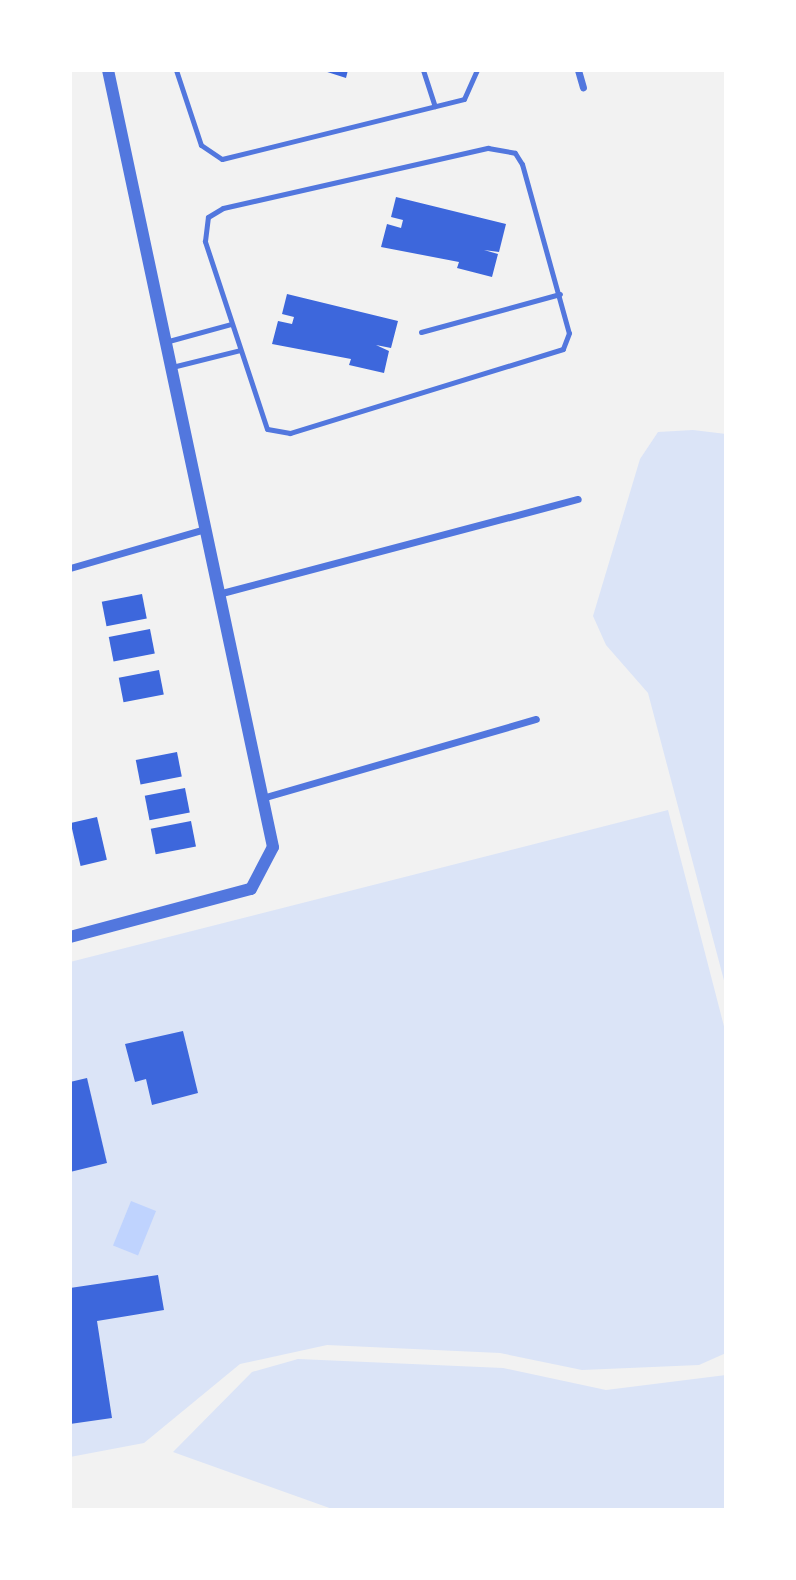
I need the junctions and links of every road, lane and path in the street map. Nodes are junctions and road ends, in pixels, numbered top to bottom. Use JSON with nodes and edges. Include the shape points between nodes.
{"nodes":[{"id":1,"x":108,"y":70,"type":"edge"},
{"id":2,"x":176,"y":70,"type":"edge"},
{"id":3,"x":423,"y":70,"type":"edge"},
{"id":4,"x":477,"y":70,"type":"edge"},
{"id":5,"x":578,"y":70,"type":"edge"},
{"id":6,"x":583,"y":87,"type":"dead end"},
{"id":7,"x":435,"y":107,"type":"junction"},
{"id":8,"x":560,"y":294,"type":"junction"},
{"id":9,"x":232,"y":324,"type":"junction"},
{"id":10,"x":421,"y":332,"type":"dead end"},
{"id":11,"x":165,"y":342,"type":"junction"},
{"id":12,"x":240,"y":350,"type":"junction"},
{"id":13,"x":171,"y":368,"type":"junction"},
{"id":14,"x":578,"y":499,"type":"dead end"},
{"id":15,"x":205,"y":529,"type":"junction"},
{"id":16,"x":70,"y":568,"type":"edge"},
{"id":17,"x":217,"y":594,"type":"junction"},
{"id":18,"x":536,"y":719,"type":"dead end"},
{"id":19,"x":262,"y":799,"type":"junction"},
{"id":20,"x":70,"y":937,"type":"edge"}],
"edges":[{"from":1,"to":11,"type":"street"},
{"from":2,"to":7,"type":"lane","via":[[201,145],[222,159]]},
{"from":3,"to":7,"type":"lane"},
{"from":4,"to":7,"type":"lane","via":[[472,93]]},
{"from":5,"to":6,"type":"street"},
{"from":8,"to":9,"type":"lane","via":[[522,164],[515,153],[488,148],[223,208],[208,217],[205,242]]},
{"from":8,"to":10,"type":"lane"},
{"from":8,"to":12,"type":"lane","via":[[569,333],[553,356],[290,433],[267,429]]},
{"from":9,"to":11,"type":"lane"},
{"from":9,"to":12,"type":"lane"},
{"from":11,"to":13,"type":"street"},
{"from":12,"to":13,"type":"lane"},
{"from":13,"to":15,"type":"street"},
{"from":14,"to":17,"type":"street"},
{"from":15,"to":16,"type":"street"},
{"from":15,"to":17,"type":"street"},
{"from":17,"to":19,"type":"street"},
{"from":18,"to":19,"type":"street"},
{"from":19,"to":20,"type":"street","via":[[273,847],[268,867],[251,889]]}]}
